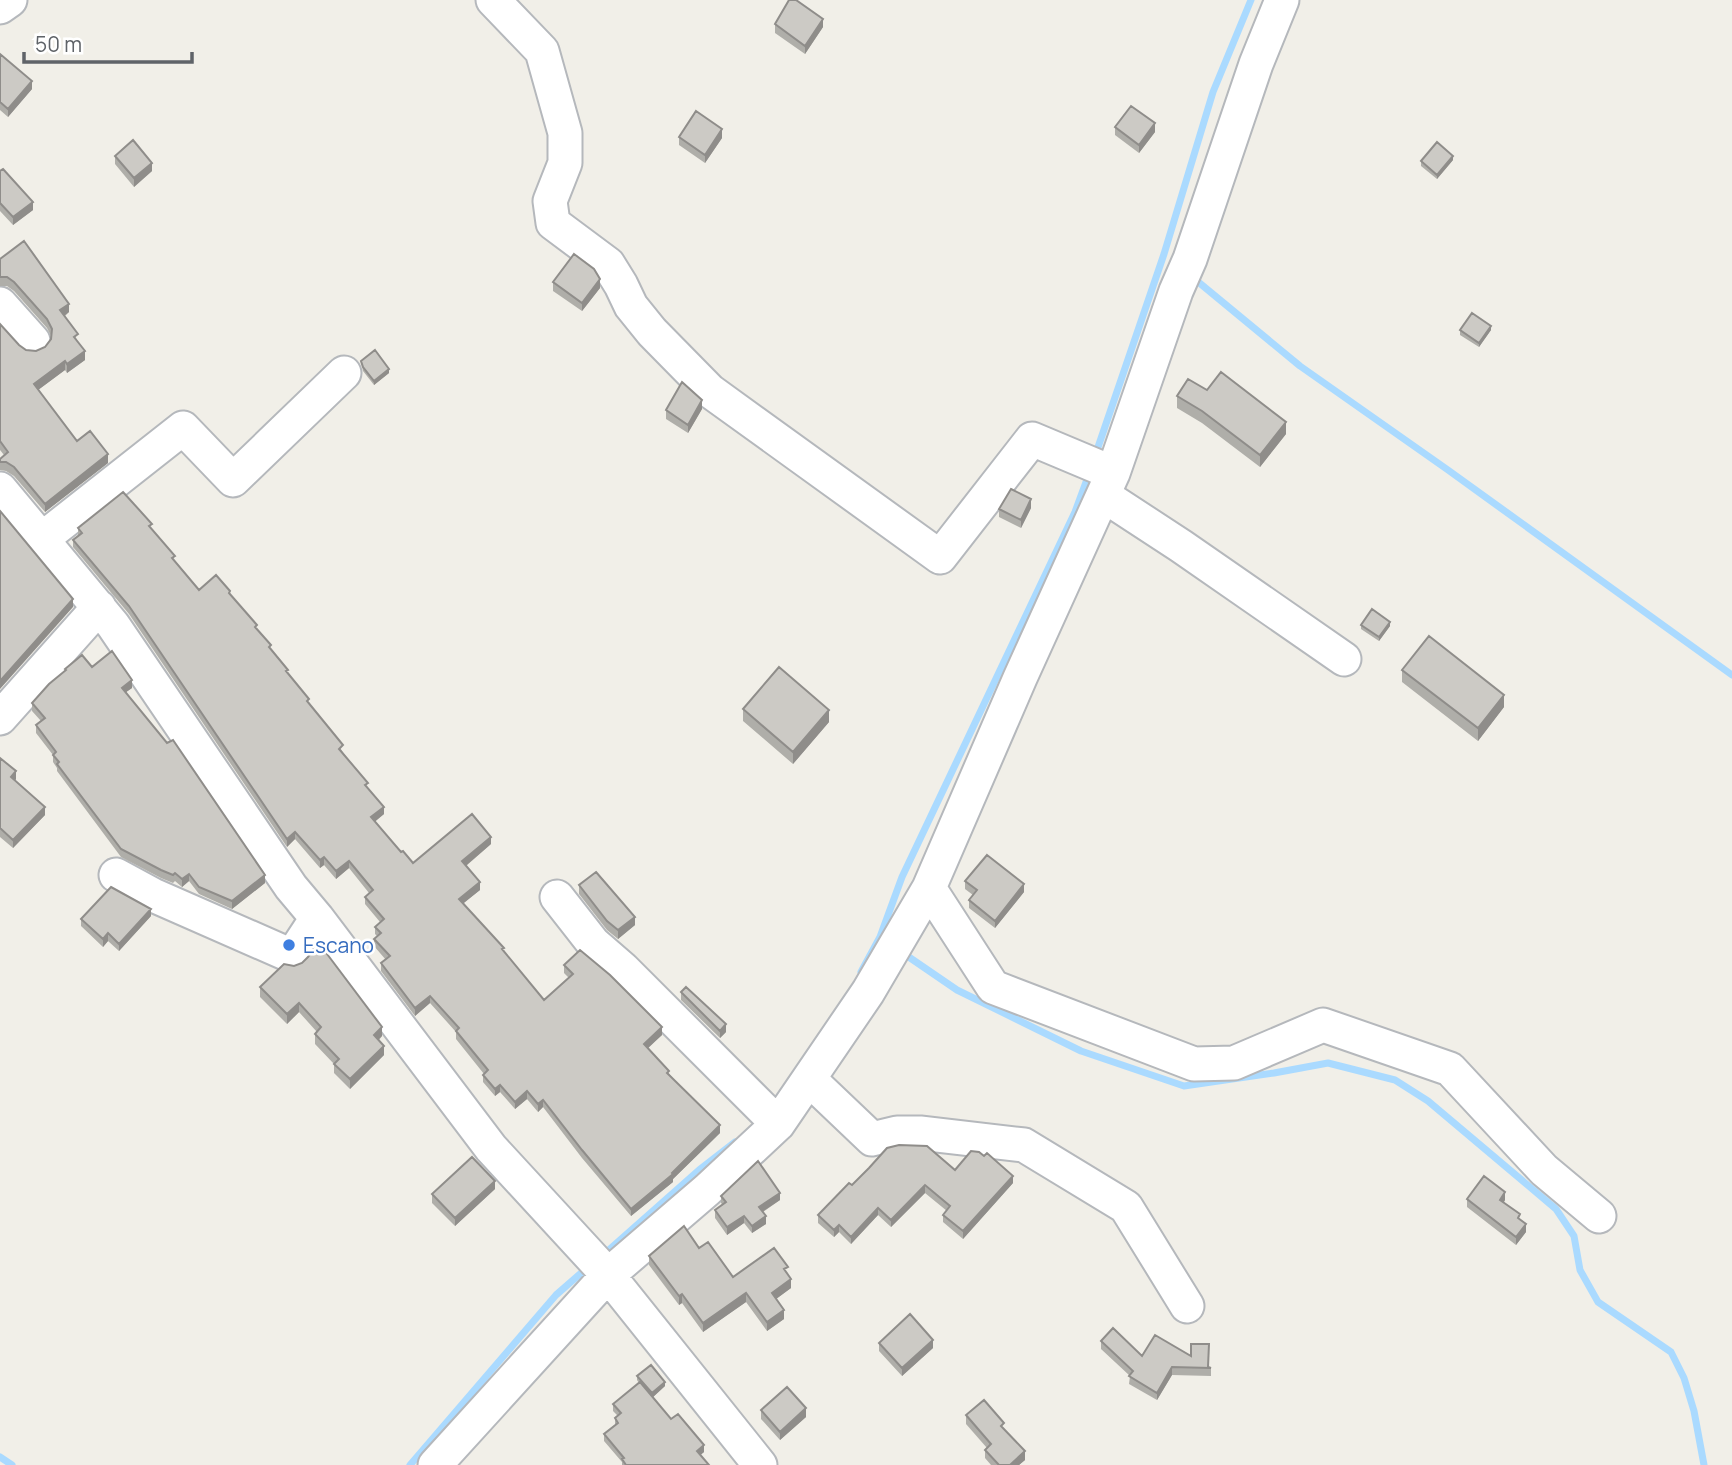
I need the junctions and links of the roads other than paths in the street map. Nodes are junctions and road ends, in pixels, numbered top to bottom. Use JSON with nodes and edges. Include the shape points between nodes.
{"nodes":[{"id":1,"x":10,"y":0,"type":"edge"},
{"id":2,"x":493,"y":0,"type":"edge"},
{"id":3,"x":1282,"y":0,"type":"edge"},
{"id":4,"x":0,"y":7,"type":"edge"},
{"id":5,"x":0,"y":304,"type":"edge"},
{"id":6,"x":33,"y":341,"type":"dead end"},
{"id":7,"x":344,"y":373,"type":"dead end"},
{"id":8,"x":1108,"y":484,"type":"junction"},
{"id":9,"x":0,"y":489,"type":"edge"},
{"id":10,"x":42,"y":539,"type":"junction"},
{"id":11,"x":99,"y":607,"type":"junction"},
{"id":12,"x":1344,"y":659,"type":"dead end"},
{"id":13,"x":0,"y":718,"type":"edge"},
{"id":14,"x":116,"y":875,"type":"dead end"},
{"id":15,"x":929,"y":888,"type":"junction"},
{"id":16,"x":557,"y":897,"type":"dead end"},
{"id":17,"x":317,"y":918,"type":"junction"},
{"id":18,"x":808,"y":1079,"type":"junction"},
{"id":19,"x":778,"y":1124,"type":"junction"},
{"id":20,"x":1599,"y":1216,"type":"dead end"},
{"id":21,"x":608,"y":1275,"type":"junction"},
{"id":22,"x":1187,"y":1306,"type":"dead end"},
{"id":23,"x":435,"y":1465,"type":"edge"},
{"id":24,"x":760,"y":1465,"type":"edge"}],
"edges":[{"from":1,"to":4,"type":"street"},
{"from":2,"to":8,"type":"street","via":[[542,51],[565,132],[565,163],[550,201],[553,223],[608,264],[631,306],[710,391],[940,557],[1032,439]]},
{"from":3,"to":8,"type":"street"},
{"from":5,"to":6,"type":"street"},
{"from":7,"to":10,"type":"street","via":[[233,480],[183,428]]},
{"from":8,"to":12,"type":"street","via":[[1181,546]]},
{"from":8,"to":15,"type":"street"},
{"from":9,"to":10,"type":"street"},
{"from":10,"to":11,"type":"street"},
{"from":11,"to":13,"type":"street"},
{"from":11,"to":17,"type":"street"},
{"from":14,"to":17,"type":"street","via":[[292,956]]},
{"from":15,"to":18,"type":"street","via":[[868,992]]},
{"from":15,"to":20,"type":"street","via":[[993,987],[1194,1064],[1234,1063],[1323,1025],[1450,1069],[1544,1170]]},
{"from":16,"to":19,"type":"street","via":[[593,943]]},
{"from":17,"to":21,"type":"street","via":[[491,1148]]},
{"from":18,"to":19,"type":"street"},
{"from":18,"to":22,"type":"street","via":[[872,1139],[920,1133],[1024,1145],[1126,1207]]},
{"from":19,"to":21,"type":"street"},
{"from":21,"to":23,"type":"street"},
{"from":21,"to":24,"type":"street"}]}
